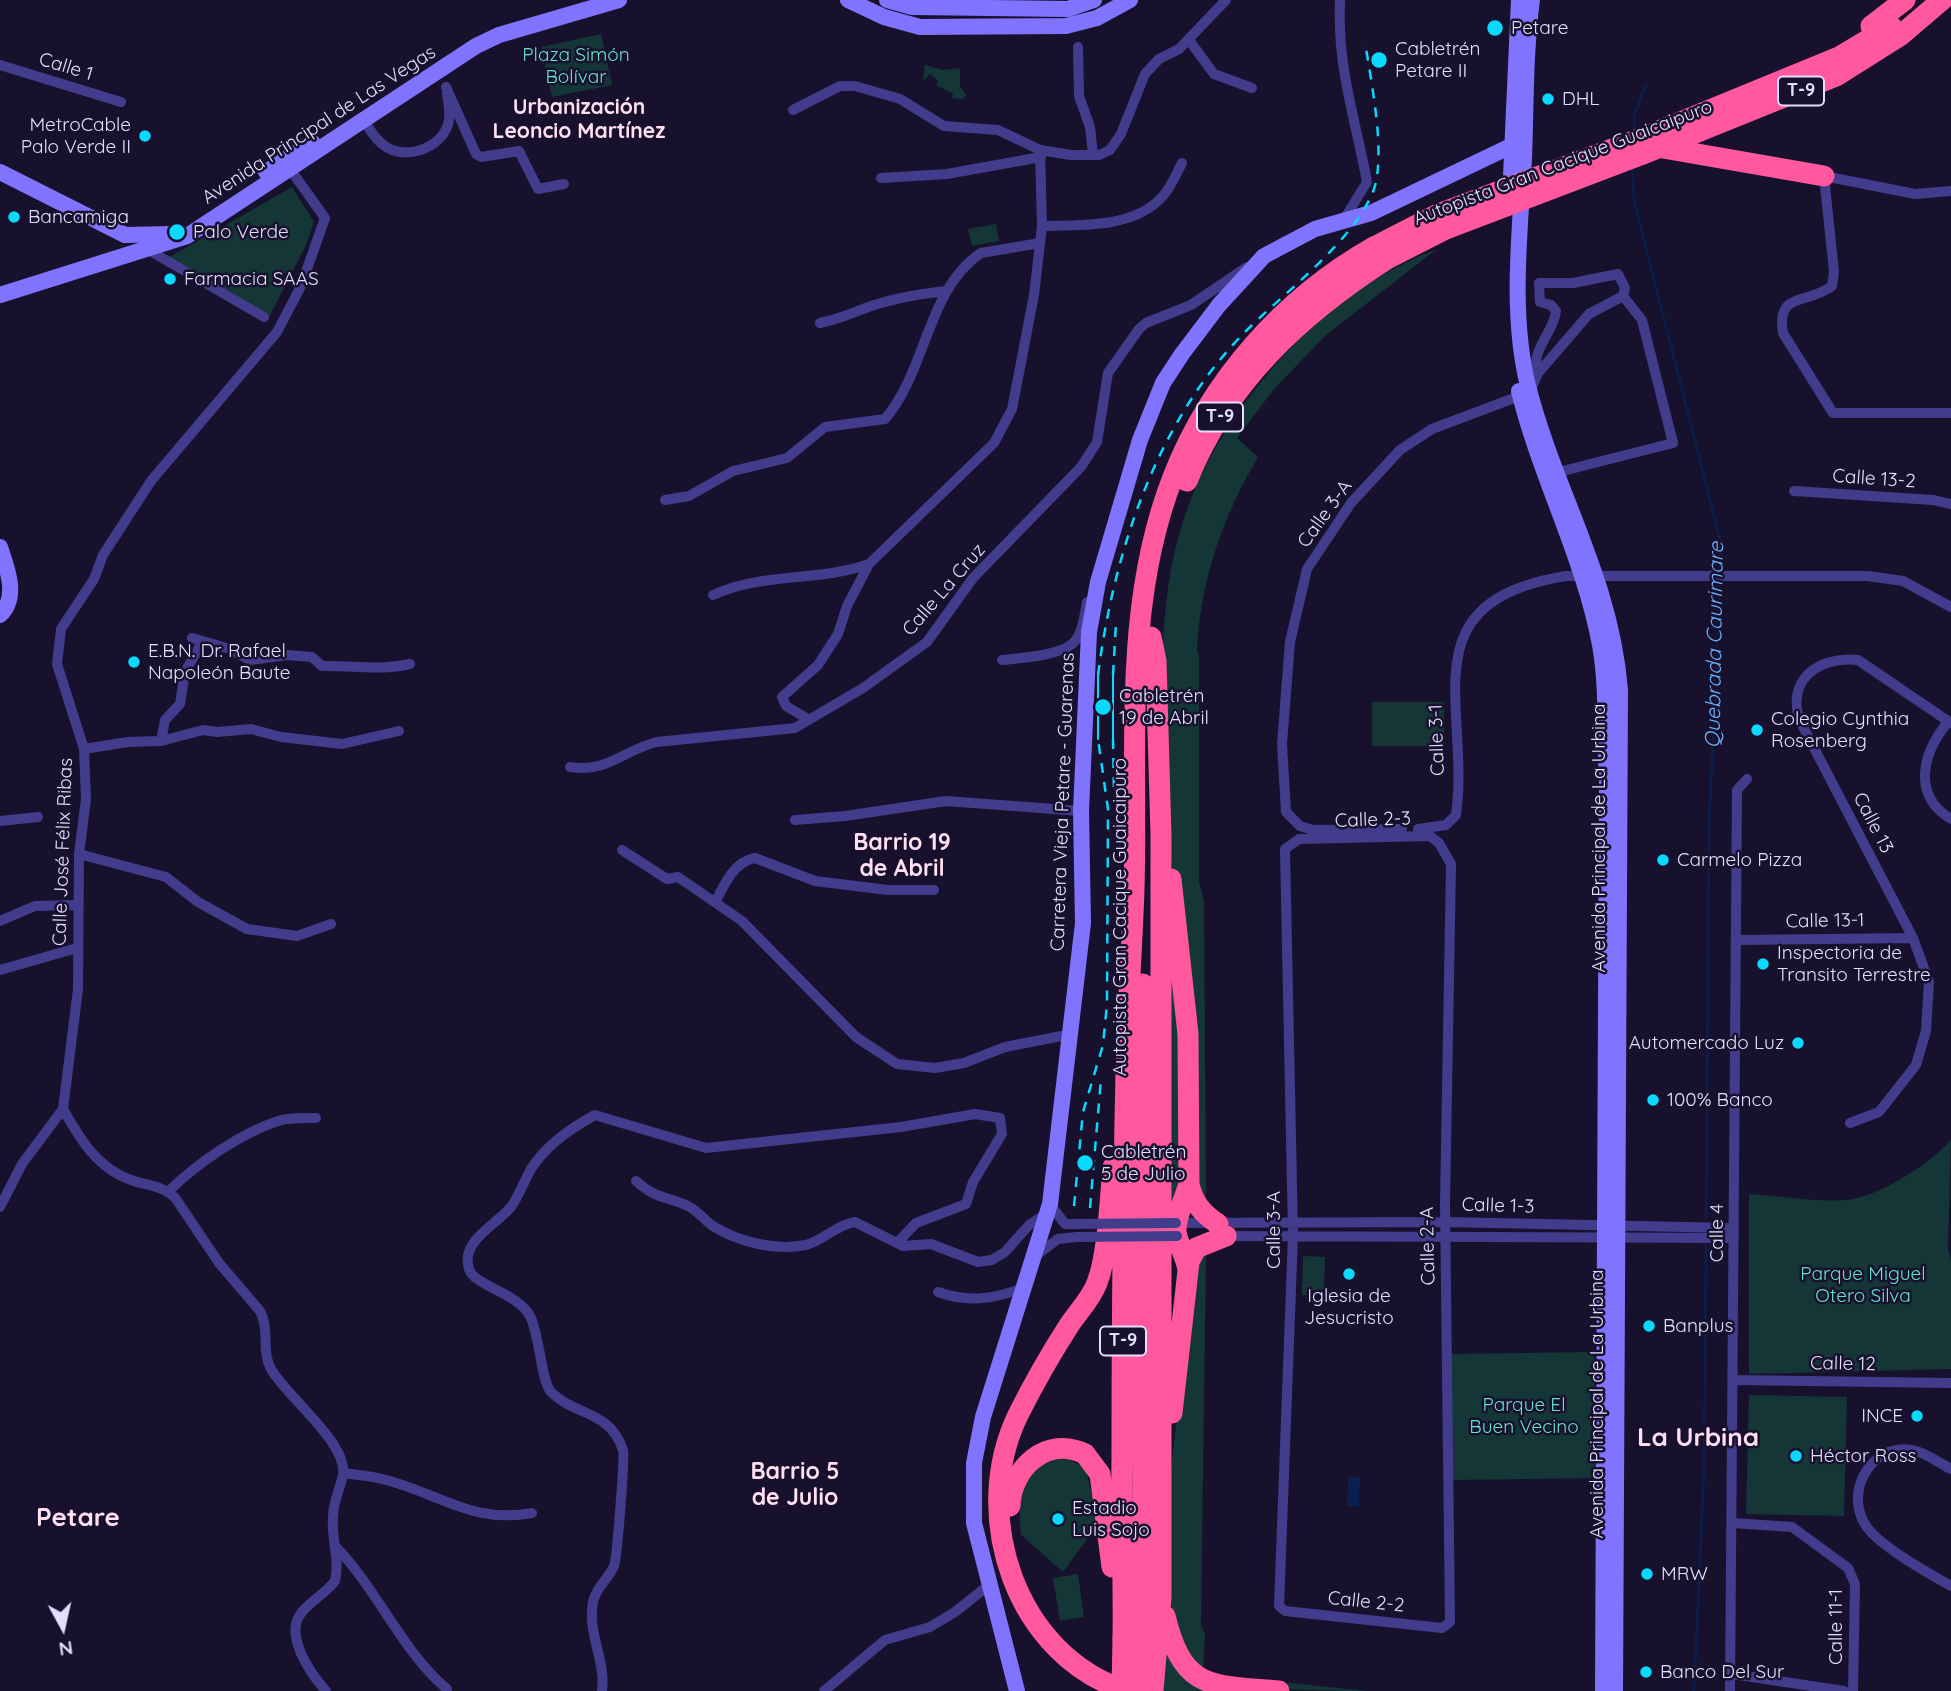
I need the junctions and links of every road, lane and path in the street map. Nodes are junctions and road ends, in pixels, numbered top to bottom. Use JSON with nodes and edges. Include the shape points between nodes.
{"nodes":[{"id":1,"x":589,"y":0,"type":"edge"},
{"id":2,"x":619,"y":0,"type":"edge"},
{"id":3,"x":848,"y":0,"type":"edge"},
{"id":4,"x":867,"y":0,"type":"edge"},
{"id":5,"x":887,"y":0,"type":"edge"},
{"id":6,"x":1048,"y":0,"type":"edge"},
{"id":7,"x":1094,"y":0,"type":"edge"},
{"id":8,"x":1110,"y":0,"type":"edge"},
{"id":9,"x":1130,"y":0,"type":"edge"},
{"id":10,"x":1226,"y":0,"type":"edge"},
{"id":11,"x":1340,"y":0,"type":"edge"},
{"id":12,"x":1519,"y":0,"type":"edge"},
{"id":13,"x":1532,"y":0,"type":"edge"},
{"id":14,"x":1905,"y":0,"type":"edge"},
{"id":15,"x":1931,"y":4,"type":"edge"},
{"id":16,"x":1068,"y":9,"type":"junction"},
{"id":17,"x":1876,"y":29,"type":"junction"},
{"id":18,"x":1189,"y":40,"type":"junction"},
{"id":19,"x":1078,"y":47,"type":"dead end"},
{"id":20,"x":0,"y":65,"type":"edge"},
{"id":21,"x":441,"y":70,"type":"junction"},
{"id":22,"x":446,"y":87,"type":"junction"},
{"id":23,"x":1252,"y":88,"type":"dead end"},
{"id":24,"x":121,"y":102,"type":"dead end"},
{"id":25,"x":793,"y":110,"type":"dead end"},
{"id":26,"x":363,"y":119,"type":"junction"},
{"id":27,"x":1511,"y":146,"type":"junction"},
{"id":28,"x":1649,"y":146,"type":"junction"},
{"id":29,"x":1041,"y":153,"type":"junction"},
{"id":30,"x":1093,"y":155,"type":"junction"},
{"id":31,"x":290,"y":162,"type":"junction"},
{"id":32,"x":1182,"y":163,"type":"dead end"},
{"id":33,"x":0,"y":172,"type":"edge"},
{"id":34,"x":1824,"y":176,"type":"junction"},
{"id":35,"x":881,"y":178,"type":"dead end"},
{"id":36,"x":564,"y":184,"type":"dead end"},
{"id":37,"x":1951,"y":191,"type":"edge"},
{"id":38,"x":1343,"y":221,"type":"junction"},
{"id":39,"x":1042,"y":226,"type":"junction"},
{"id":40,"x":107,"y":227,"type":"junction"},
{"id":41,"x":125,"y":235,"type":"junction"},
{"id":42,"x":1040,"y":243,"type":"junction"},
{"id":43,"x":146,"y":249,"type":"junction"},
{"id":44,"x":1381,"y":253,"type":"junction"},
{"id":45,"x":1264,"y":256,"type":"junction"},
{"id":46,"x":120,"y":257,"type":"junction"},
{"id":47,"x":946,"y":291,"type":"junction"},
{"id":48,"x":0,"y":295,"type":"edge"},
{"id":49,"x":1623,"y":296,"type":"junction"},
{"id":50,"x":264,"y":317,"type":"dead end"},
{"id":51,"x":820,"y":323,"type":"dead end"},
{"id":52,"x":1538,"y":373,"type":"junction"},
{"id":53,"x":1525,"y":395,"type":"junction"},
{"id":54,"x":1951,"y":413,"type":"edge"},
{"id":55,"x":1559,"y":472,"type":"junction"},
{"id":56,"x":1794,"y":491,"type":"dead end"},
{"id":57,"x":665,"y":500,"type":"dead end"},
{"id":58,"x":1951,"y":504,"type":"edge"},
{"id":59,"x":0,"y":547,"type":"edge"},
{"id":60,"x":869,"y":564,"type":"junction"},
{"id":61,"x":1590,"y":576,"type":"junction"},
{"id":62,"x":1097,"y":588,"type":"junction"},
{"id":63,"x":713,"y":596,"type":"dead end"},
{"id":64,"x":1951,"y":607,"type":"edge"},
{"id":65,"x":0,"y":615,"type":"edge"},
{"id":66,"x":1151,"y":637,"type":"junction"},
{"id":67,"x":1002,"y":660,"type":"dead end"},
{"id":68,"x":410,"y":664,"type":"dead end"},
{"id":69,"x":808,"y":719,"type":"junction"},
{"id":70,"x":1950,"y":722,"type":"edge"},
{"id":71,"x":399,"y":731,"type":"dead end"},
{"id":72,"x":161,"y":741,"type":"junction"},
{"id":73,"x":84,"y":749,"type":"junction"},
{"id":74,"x":570,"y":767,"type":"dead end"},
{"id":75,"x":1747,"y":779,"type":"dead end"},
{"id":76,"x":1082,"y":811,"type":"junction"},
{"id":77,"x":38,"y":817,"type":"dead end"},
{"id":78,"x":1951,"y":819,"type":"edge"},
{"id":79,"x":795,"y":820,"type":"dead end"},
{"id":80,"x":0,"y":821,"type":"edge"},
{"id":81,"x":1294,"y":821,"type":"joint"},
{"id":82,"x":1161,"y":836,"type":"junction"},
{"id":83,"x":1285,"y":849,"type":"joint"},
{"id":84,"x":622,"y":850,"type":"dead end"},
{"id":85,"x":79,"y":854,"type":"junction"},
{"id":86,"x":1451,"y":864,"type":"joint"},
{"id":87,"x":934,"y":890,"type":"dead end"},
{"id":88,"x":716,"y":901,"type":"junction"},
{"id":89,"x":77,"y":905,"type":"junction"},
{"id":90,"x":0,"y":921,"type":"edge"},
{"id":91,"x":331,"y":924,"type":"dead end"},
{"id":92,"x":1913,"y":938,"type":"junction"},
{"id":93,"x":1737,"y":940,"type":"junction"},
{"id":94,"x":77,"y":948,"type":"junction"},
{"id":95,"x":0,"y":970,"type":"edge"},
{"id":96,"x":1072,"y":1034,"type":"junction"},
{"id":97,"x":1127,"y":1044,"type":"junction"},
{"id":98,"x":63,"y":1109,"type":"junction"},
{"id":99,"x":316,"y":1118,"type":"dead end"},
{"id":100,"x":1850,"y":1123,"type":"dead end"},
{"id":101,"x":636,"y":1181,"type":"dead end"},
{"id":102,"x":1189,"y":1184,"type":"junction"},
{"id":103,"x":169,"y":1191,"type":"junction"},
{"id":104,"x":0,"y":1207,"type":"edge"},
{"id":105,"x":1048,"y":1209,"type":"junction"},
{"id":106,"x":1446,"y":1222,"type":"junction"},
{"id":107,"x":1292,"y":1223,"type":"junction"},
{"id":108,"x":1176,"y":1230,"type":"junction"},
{"id":109,"x":1222,"y":1230,"type":"junction"},
{"id":110,"x":1612,"y":1233,"type":"junction"},
{"id":111,"x":1734,"y":1233,"type":"junction"},
{"id":112,"x":1293,"y":1235,"type":"junction"},
{"id":113,"x":1446,"y":1236,"type":"junction"},
{"id":114,"x":897,"y":1243,"type":"junction"},
{"id":115,"x":1034,"y":1256,"type":"junction"},
{"id":116,"x":1188,"y":1270,"type":"junction"},
{"id":117,"x":1025,"y":1287,"type":"junction"},
{"id":118,"x":938,"y":1292,"type":"dead end"},
{"id":119,"x":1734,"y":1380,"type":"junction"},
{"id":120,"x":1951,"y":1383,"type":"edge"},
{"id":121,"x":1160,"y":1459,"type":"junction"},
{"id":122,"x":1951,"y":1469,"type":"edge"},
{"id":123,"x":343,"y":1473,"type":"junction"},
{"id":124,"x":531,"y":1513,"type":"dead end"},
{"id":125,"x":1733,"y":1523,"type":"junction"},
{"id":126,"x":337,"y":1547,"type":"junction"},
{"id":127,"x":989,"y":1585,"type":"junction"},
{"id":128,"x":1951,"y":1586,"type":"edge"},
{"id":129,"x":1161,"y":1597,"type":"junction"},
{"id":130,"x":1281,"y":1609,"type":"joint"},
{"id":131,"x":1446,"y":1627,"type":"joint"},
{"id":132,"x":1134,"y":1638,"type":"junction"},
{"id":133,"x":1732,"y":1674,"type":"junction"},
{"id":134,"x":447,"y":1689,"type":"edge"},
{"id":135,"x":326,"y":1691,"type":"edge"},
{"id":136,"x":602,"y":1691,"type":"edge"},
{"id":137,"x":824,"y":1691,"type":"edge"},
{"id":138,"x":1017,"y":1691,"type":"edge"},
{"id":139,"x":1123,"y":1691,"type":"edge"},
{"id":140,"x":1141,"y":1691,"type":"edge"},
{"id":141,"x":1148,"y":1691,"type":"edge"},
{"id":142,"x":1153,"y":1691,"type":"edge"},
{"id":143,"x":1279,"y":1691,"type":"edge"},
{"id":144,"x":1603,"y":1691,"type":"edge"},
{"id":145,"x":1615,"y":1691,"type":"edge"},
{"id":146,"x":1730,"y":1691,"type":"edge"},
{"id":147,"x":1844,"y":1691,"type":"edge"},
{"id":148,"x":1853,"y":1691,"type":"edge"}],
"edges":[{"from":1,"to":31,"type":"street","name":"Avenida Principal de Las Vegas","via":[[515,21],[476,39]]},
{"from":2,"to":21,"type":"street","name":"Avenida Principal de Las Vegas","via":[[499,35]]},
{"from":3,"to":9,"type":"street","via":[[920,27],[1066,26],[1097,18]]},
{"from":4,"to":8,"type":"street","via":[[910,15],[1057,18],[1081,14]]},
{"from":5,"to":16,"type":"street","via":[[912,6]]},
{"from":6,"to":16,"type":"street"},
{"from":7,"to":16,"type":"street"},
{"from":10,"to":18,"type":"street"},
{"from":11,"to":38,"type":"street","via":[[1342,71],[1367,182]]},
{"from":12,"to":27,"type":"street","name":"Avenida Principal de La Urbina"},
{"from":13,"to":53,"type":"street","name":"Avenida Principal de La Urbina","via":[[1518,256]]},
{"from":14,"to":17,"type":"highway","name":"Autopista Gran Cacique Guaicaipuro","number":"T-9"},
{"from":15,"to":17,"type":"highway","name":"Autopista Gran Cacique Guaicaipuro","number":"T-9"},
{"from":15,"to":28,"type":"highway","name":"Autopista Gran Cacique Guaicaipuro","number":"T-9","via":[[1869,58],[1836,76]]},
{"from":17,"to":28,"type":"highway","name":"Autopista Gran Cacique Guaicaipuro","number":"T-9","via":[[1703,112]]},
{"from":18,"to":23,"type":"street","via":[[1214,74]]},
{"from":18,"to":30,"type":"street","via":[[1144,74],[1118,140],[1110,149]]},
{"from":19,"to":30,"type":"street","via":[[1079,96],[1090,127]]},
{"from":20,"to":24,"type":"street","name":"Calle 1"},
{"from":21,"to":22,"type":"street"},
{"from":21,"to":26,"type":"street","name":"Avenida Principal de Las Vegas"},
{"from":22,"to":26,"type":"street","via":[[449,121],[445,131],[436,143],[420,150],[404,153],[389,149]]},
{"from":22,"to":36,"type":"street","via":[[476,154],[519,151],[538,189]]},
{"from":25,"to":29,"type":"street","via":[[840,86],[855,86],[900,99],[944,125],[998,130]]},
{"from":26,"to":31,"type":"street","name":"Avenida Principal de Las Vegas"},
{"from":27,"to":38,"type":"street","name":"Carretera Vieja Petare - Guarenas","via":[[1371,213]]},
{"from":27,"to":53,"type":"street","name":"Avenida Principal de La Urbina","via":[[1508,303],[1511,347]]},
{"from":28,"to":34,"type":"highway"},
{"from":28,"to":44,"type":"highway","name":"Autopista Gran Cacique Guaicaipuro","number":"T-9","bridge":true},
{"from":29,"to":30,"type":"street"},
{"from":29,"to":35,"type":"street","via":[[947,174]]},
{"from":29,"to":39,"type":"street"},
{"from":31,"to":41,"type":"street","name":"Avenida Principal de Las Vegas","via":[[185,230]]},
{"from":31,"to":43,"type":"street","name":"Avenida Principal de Las Vegas","via":[[187,236]]},
{"from":31,"to":73,"type":"street","name":"Calle José Félix Ribas","via":[[326,218],[301,286],[277,332],[151,481],[61,629],[57,664]]},
{"from":32,"to":39,"type":"street","via":[[1164,196],[1143,213],[1080,225]]},
{"from":33,"to":40,"type":"street"},
{"from":34,"to":37,"type":"street","via":[[1915,194]]},
{"from":34,"to":54,"type":"street","via":[[1832,286],[1821,294],[1787,303],[1782,310],[1783,333],[1833,413]]},
{"from":38,"to":45,"type":"street","name":"Carretera Vieja Petare - Guarenas","via":[[1308,232]]},
{"from":39,"to":42,"type":"street"},
{"from":40,"to":41,"type":"street"},
{"from":40,"to":46,"type":"street","via":[[118,241]]},
{"from":41,"to":43,"type":"street"},
{"from":42,"to":47,"type":"street","via":[[981,253]]},
{"from":42,"to":60,"type":"street","via":[[1012,409],[993,443]]},
{"from":43,"to":46,"type":"street","name":"Avenida Principal de Las Vegas"},
{"from":43,"to":50,"type":"street"},
{"from":44,"to":66,"type":"highway","name":"Autopista Gran Cacique Guaicaipuro","number":"T-9","via":[[1286,334],[1257,365],[1217,422],[1175,510],[1158,574]]},
{"from":44,"to":97,"type":"highway","name":"Autopista Gran Cacique Guaicaipuro","number":"T-9","via":[[1336,269],[1300,297],[1246,354],[1208,410],[1172,478],[1153,542],[1140,622]]},
{"from":45,"to":62,"type":"street","name":"Carretera Vieja Petare - Guarenas","via":[[1219,305],[1163,383],[1140,440]]},
{"from":45,"to":69,"type":"street","name":"Calle La Cruz","via":[[1191,305],[1139,329],[1108,373],[1097,442],[1081,467],[973,578],[927,642],[863,688]]},
{"from":46,"to":48,"type":"street","name":"Avenida Principal de Las Vegas"},
{"from":47,"to":51,"type":"street","via":[[901,298],[842,320]]},
{"from":47,"to":57,"type":"street","via":[[915,370],[885,419],[825,427],[788,458],[733,471],[689,496]]},
{"from":49,"to":52,"type":"street","via":[[1589,314]]},
{"from":49,"to":52,"type":"street","via":[[1625,288],[1618,274],[1573,284],[1539,282],[1540,302],[1556,311],[1535,356]]},
{"from":49,"to":55,"type":"street","via":[[1642,320],[1673,443]]},
{"from":52,"to":53,"type":"street"},
{"from":53,"to":55,"type":"street","name":"Avenida Principal de La Urbina"},
{"from":53,"to":61,"type":"street","name":"Avenida Principal de La Urbina"},
{"from":53,"to":81,"type":"street","name":"Calle 3-A","via":[[1441,425],[1400,450],[1351,503],[1307,569],[1290,642],[1282,744],[1283,801]]},
{"from":55,"to":61,"type":"street","name":"Avenida Principal de La Urbina"},
{"from":56,"to":58,"type":"street","name":"Calle 13-2"},
{"from":59,"to":65,"type":"street","via":[[10,597]]},
{"from":60,"to":63,"type":"street","via":[[842,573],[737,584]]},
{"from":60,"to":69,"type":"street","via":[[838,634],[818,665],[782,697],[786,706]]},
{"from":61,"to":64,"type":"street","via":[[1888,578],[1916,585]]},
{"from":61,"to":81,"type":"street","name":"Calle 3-1","via":[[1531,583],[1507,593],[1487,605],[1467,629],[1453,688],[1457,808],[1452,820],[1430,829],[1326,830],[1304,828]]},
{"from":61,"to":110,"type":"street","name":"Avenida Principal de La Urbina","via":[[1606,714]]},
{"from":62,"to":67,"type":"street","via":[[1088,600],[1077,639],[1028,659]]},
{"from":62,"to":76,"type":"street","name":"Carretera Vieja Petare - Guarenas","via":[[1085,680]]},
{"from":66,"to":82,"type":"highway","via":[[1157,661]]},
{"from":66,"to":132,"type":"highway","name":"Autopista Gran Cacique Guaicaipuro","number":"T-9","via":[[1143,730]]},
{"from":68,"to":72,"type":"street","via":[[364,669],[343,663],[322,666],[312,657],[250,660],[197,640],[180,704],[165,720]]},
{"from":69,"to":74,"type":"street","name":"Calle La Cruz","via":[[795,728],[657,742],[603,767]]},
{"from":70,"to":78,"type":"street","via":[[1930,745],[1924,769],[1928,795]]},
{"from":70,"to":92,"type":"street","name":"Calle 13","via":[[1858,660],[1843,658],[1817,666],[1797,690],[1800,721]]},
{"from":71,"to":72,"type":"street","via":[[342,744],[251,729],[203,730]]},
{"from":72,"to":73,"type":"street"},
{"from":73,"to":85,"type":"street","name":"Calle José Félix Ribas","via":[[86,799]]},
{"from":75,"to":93,"type":"street","name":"Calle 4","via":[[1737,790]]},
{"from":76,"to":79,"type":"street","via":[[946,801]]},
{"from":76,"to":96,"type":"street","name":"Carretera Vieja Petare - Guarenas","via":[[1083,923]]},
{"from":77,"to":80,"type":"street"},
{"from":82,"to":102,"type":"highway","via":[[1177,918],[1185,998]]},
{"from":82,"to":121,"type":"highway"},
{"from":83,"to":86,"type":"street","name":"Calle 2-3","via":[[1299,839],[1430,836]]},
{"from":83,"to":107,"type":"street","name":"Calle 3-A"},
{"from":84,"to":88,"type":"street","via":[[667,879],[678,877]]},
{"from":85,"to":89,"type":"street","name":"Calle José Félix Ribas"},
{"from":85,"to":91,"type":"street","via":[[166,877],[198,902],[247,929],[297,936]]},
{"from":86,"to":106,"type":"street","name":"Calle 2-A"},
{"from":87,"to":88,"type":"street","via":[[815,881],[755,858],[732,873]]},
{"from":88,"to":96,"type":"street","via":[[742,921],[856,1037],[897,1064],[935,1068],[964,1063],[1005,1047]]},
{"from":89,"to":90,"type":"street","via":[[35,906]]},
{"from":89,"to":94,"type":"street","name":"Calle José Félix Ribas"},
{"from":92,"to":93,"type":"street","name":"Calle 13-1"},
{"from":92,"to":100,"type":"street","name":"Calle 13","via":[[1929,982],[1926,1031],[1916,1065],[1879,1112]]},
{"from":93,"to":111,"type":"street","name":"Calle 4"},
{"from":94,"to":95,"type":"street"},
{"from":94,"to":98,"type":"street","name":"Calle José Félix Ribas","via":[[78,989]]},
{"from":96,"to":105,"type":"street","name":"Carretera Vieja Petare - Guarenas"},
{"from":97,"to":132,"type":"highway","name":"Autopista Gran Cacique Guaicaipuro","number":"T-9","via":[[1122,1463]]},
{"from":97,"to":139,"type":"highway","via":[[1097,1284],[1066,1329],[1017,1418],[1004,1460],[997,1511],[1011,1570],[1035,1623],[1072,1663]]},
{"from":98,"to":103,"type":"street","via":[[92,1154],[114,1173]]},
{"from":98,"to":104,"type":"street","name":"Calle José Félix Ribas","via":[[22,1164]]},
{"from":99,"to":103,"type":"street","via":[[288,1118],[255,1130],[201,1162]]},
{"from":101,"to":114,"type":"street","via":[[653,1196],[682,1203],[710,1225],[743,1241],[803,1245],[855,1222]]},
{"from":102,"to":108,"type":"highway"},
{"from":102,"to":109,"type":"highway","via":[[1200,1210]]},
{"from":103,"to":123,"type":"street","via":[[219,1263],[260,1311],[270,1367],[319,1423],[335,1448]]},
{"from":105,"to":108,"type":"street","bridge":true,"via":[[1065,1224]]},
{"from":105,"to":114,"type":"street","via":[[992,1260],[978,1262],[931,1244]]},
{"from":105,"to":115,"type":"street","name":"Carretera Vieja Petare - Guarenas"},
{"from":106,"to":107,"type":"street","name":"Calle 1-3"},
{"from":106,"to":110,"type":"street","name":"Calle 1-3"},
{"from":106,"to":113,"type":"street","name":"Calle 2-A"},
{"from":107,"to":109,"type":"street","name":"Calle 1-3"},
{"from":107,"to":112,"type":"street","name":"Calle 3-A"},
{"from":108,"to":109,"type":"street","name":"Calle 1-3"},
{"from":108,"to":115,"type":"street","bridge":true,"via":[[1058,1239]]},
{"from":108,"to":116,"type":"highway"},
{"from":109,"to":112,"type":"street","name":"Calle 1-3"},
{"from":109,"to":116,"type":"highway","via":[[1196,1248]]},
{"from":110,"to":111,"type":"street","name":"Calle 1-3"},
{"from":110,"to":113,"type":"street","name":"Calle 1-3"},
{"from":110,"to":144,"type":"street","name":"Avenida Principal de La Urbina"},
{"from":110,"to":145,"type":"street","name":"Avenida Principal de La Urbina"},
{"from":111,"to":119,"type":"street","name":"Calle 4"},
{"from":112,"to":113,"type":"street","name":"Calle 1-3"},
{"from":112,"to":130,"type":"street","name":"Calle 3-A"},
{"from":113,"to":131,"type":"street","name":"Calle 2-A","via":[[1450,1622]]},
{"from":114,"to":136,"type":"street","via":[[916,1223],[966,1204],[973,1182],[1002,1134],[1000,1118],[975,1114],[901,1127],[706,1148],[595,1115],[549,1147],[513,1205],[475,1241],[469,1252],[469,1269],[527,1310],[540,1342],[549,1390],[601,1419],[623,1450],[616,1563],[593,1604]]},
{"from":115,"to":117,"type":"street","name":"Carretera Vieja Petare - Guarenas"},
{"from":116,"to":121,"type":"highway","via":[[1170,1422]]},
{"from":117,"to":118,"type":"street","via":[[980,1299]]},
{"from":117,"to":127,"type":"street","name":"Carretera Vieja Petare - Guarenas","via":[[983,1417],[974,1463],[974,1524]]},
{"from":119,"to":120,"type":"street","name":"Calle 12"},
{"from":119,"to":125,"type":"street","name":"Calle 4"},
{"from":121,"to":129,"type":"highway"},
{"from":122,"to":128,"type":"street","via":[[1915,1450],[1878,1456],[1868,1466],[1858,1505],[1870,1532]]},
{"from":123,"to":124,"type":"street","via":[[386,1480],[495,1517]]},
{"from":123,"to":126,"type":"street","via":[[332,1520]]},
{"from":125,"to":133,"type":"street","name":"Calle 4"},
{"from":125,"to":148,"type":"street","name":"Calle 11-1","via":[[1792,1527],[1848,1568],[1854,1584]]},
{"from":126,"to":134,"type":"street"},
{"from":126,"to":135,"type":"street","via":[[335,1581],[304,1609],[294,1625],[312,1673]]},
{"from":127,"to":137,"type":"street","via":[[930,1627],[886,1639]]},
{"from":127,"to":138,"type":"street","name":"Carretera Vieja Petare - Guarenas"},
{"from":129,"to":132,"type":"highway"},
{"from":129,"to":143,"type":"highway","via":[[1172,1645],[1195,1676],[1223,1686]]},
{"from":130,"to":131,"type":"street","name":"Calle 2-2"},
{"from":132,"to":139,"type":"highway","name":"Autopista Gran Cacique Guaicaipuro","number":"T-9","bridge":true},
{"from":132,"to":140,"type":"highway","name":"Autopista Gran Cacique Guaicaipuro","number":"T-9","bridge":true},
{"from":132,"to":141,"type":"highway","via":[[1112,1569],[1099,1470],[1080,1451],[1049,1451],[1026,1465],[1013,1485],[1011,1519],[1026,1582],[1043,1611],[1080,1654]]},
{"from":132,"to":142,"type":"highway"},
{"from":133,"to":146,"type":"street","name":"Calle 4"},
{"from":133,"to":147,"type":"street"}]}
